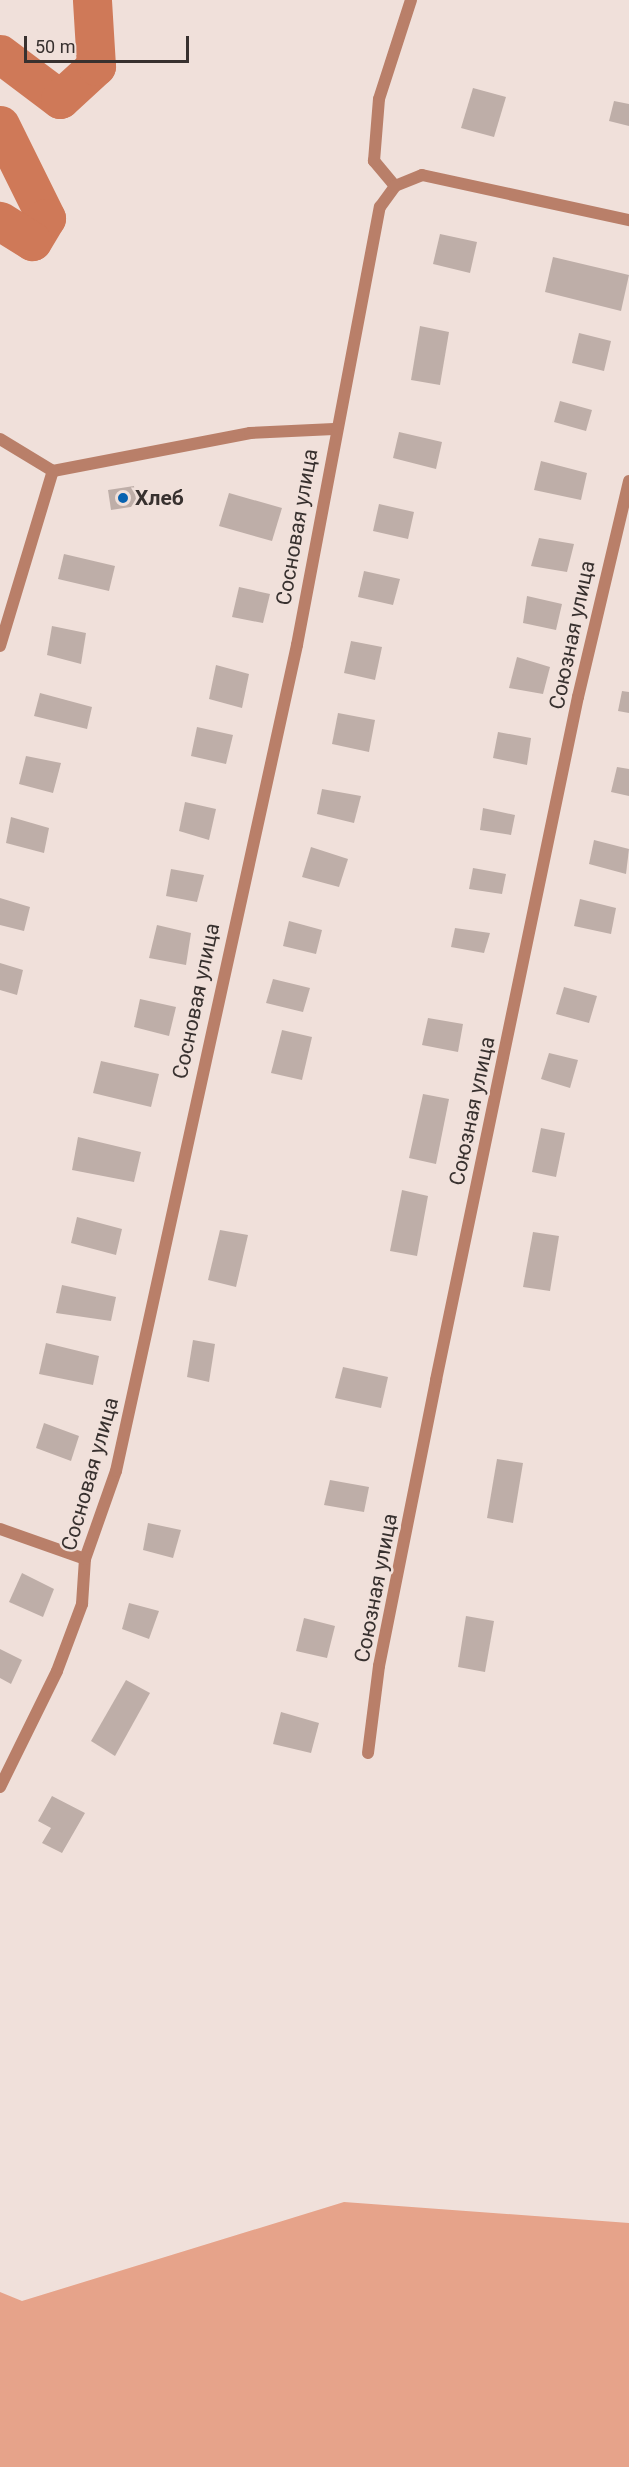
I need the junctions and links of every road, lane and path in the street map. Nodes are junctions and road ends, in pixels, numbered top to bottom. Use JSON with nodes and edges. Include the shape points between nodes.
{"nodes":[{"id":1,"x":411,"y":0,"type":"edge"},
{"id":2,"x":395,"y":186,"type":"junction"},
{"id":3,"x":629,"y":219,"type":"edge"},
{"id":4,"x":334,"y":429,"type":"junction"},
{"id":5,"x":0,"y":440,"type":"edge"},
{"id":6,"x":54,"y":471,"type":"junction"},
{"id":7,"x":629,"y":481,"type":"edge"},
{"id":8,"x":0,"y":646,"type":"edge"},
{"id":9,"x":0,"y":1529,"type":"edge"},
{"id":10,"x":85,"y":1559,"type":"junction"},
{"id":11,"x":368,"y":1753,"type":"dead end"},
{"id":12,"x":0,"y":1787,"type":"edge"}],
"edges":[{"from":1,"to":2,"type":"street","via":[[379,99],[376,130],[374,161]]},
{"from":2,"to":3,"type":"street","via":[[422,175]]},
{"from":2,"to":4,"type":"street","name":"Сосновая улица","via":[[380,207]]},
{"from":4,"to":6,"type":"street","via":[[250,433]]},
{"from":4,"to":10,"type":"street","name":"Сосновая улица","via":[[297,645],[123,1436]]},
{"from":5,"to":6,"type":"street"},
{"from":6,"to":8,"type":"street"},
{"from":7,"to":11,"type":"street","name":"Союзная улица","via":[[578,697],[436,1380],[379,1666]]},
{"from":9,"to":10,"type":"street"},
{"from":10,"to":12,"type":"street","name":"Сосновая улица","via":[[82,1604],[57,1671]]}]}
